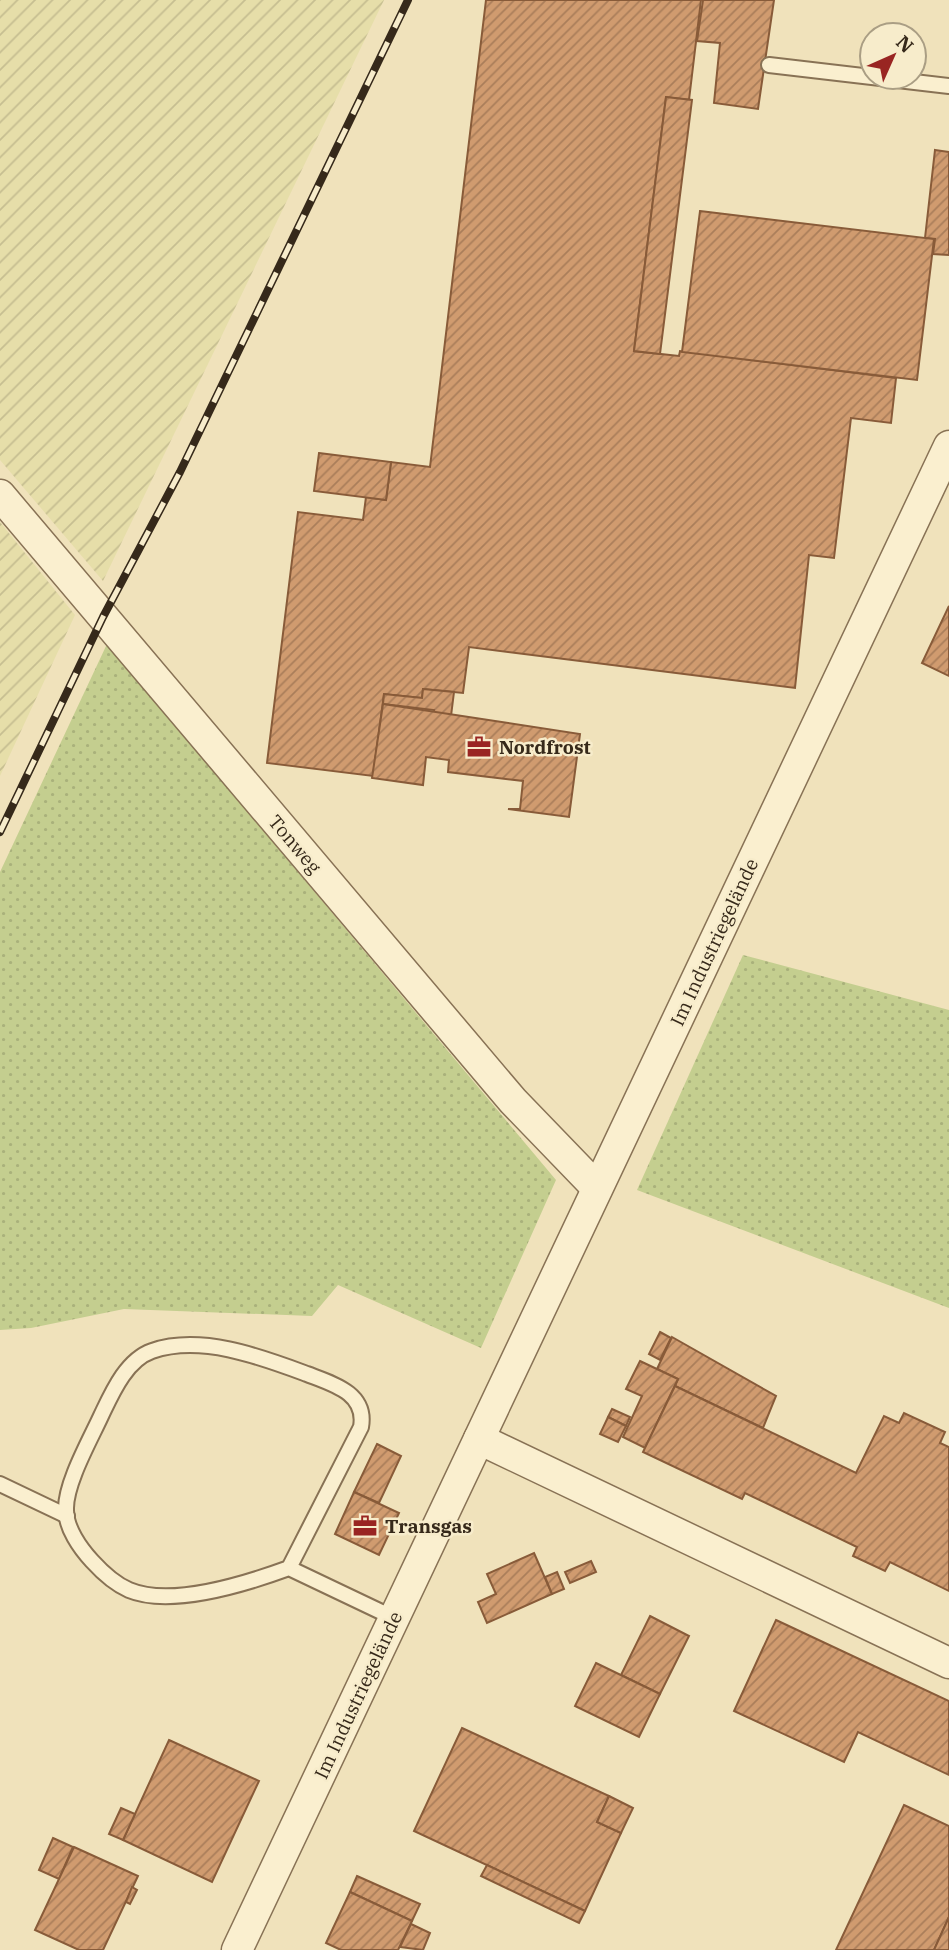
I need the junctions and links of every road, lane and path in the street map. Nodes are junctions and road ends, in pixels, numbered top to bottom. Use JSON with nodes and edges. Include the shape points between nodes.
{"nodes":[{"id":1,"x":769,"y":65,"type":"dead end"},
{"id":2,"x":949,"y":86,"type":"edge"},
{"id":3,"x":949,"y":446,"type":"edge"},
{"id":4,"x":0,"y":495,"type":"edge"},
{"id":5,"x":597,"y":1188,"type":"junction"},
{"id":6,"x":479,"y":1439,"type":"junction"},
{"id":7,"x":0,"y":1484,"type":"edge"},
{"id":8,"x":67,"y":1516,"type":"junction"},
{"id":9,"x":289,"y":1569,"type":"junction"},
{"id":10,"x":394,"y":1618,"type":"junction"},
{"id":11,"x":949,"y":1664,"type":"edge"},
{"id":12,"x":237,"y":1950,"type":"edge"}],
"edges":[{"from":1,"to":2,"type":"lane"},
{"from":3,"to":5,"type":"street","name":"Im Industriegelände"},
{"from":4,"to":5,"type":"street","name":"Tonweg","via":[[513,1101]]},
{"from":5,"to":6,"type":"street","name":"Im Industriegelände"},
{"from":6,"to":10,"type":"street","name":"Im Industriegelände"},
{"from":6,"to":11,"type":"street"},
{"from":7,"to":8,"type":"lane"},
{"from":8,"to":9,"type":"lane","via":[[71,1532],[86,1554],[130,1591],[171,1596],[235,1588]]},
{"from":8,"to":9,"type":"lane","via":[[67,1498],[82,1457],[110,1396],[137,1359],[149,1351],[188,1345],[251,1357],[346,1392],[355,1398],[363,1417]]},
{"from":9,"to":10,"type":"lane"},
{"from":10,"to":12,"type":"street","name":"Im Industriegelände"}]}
